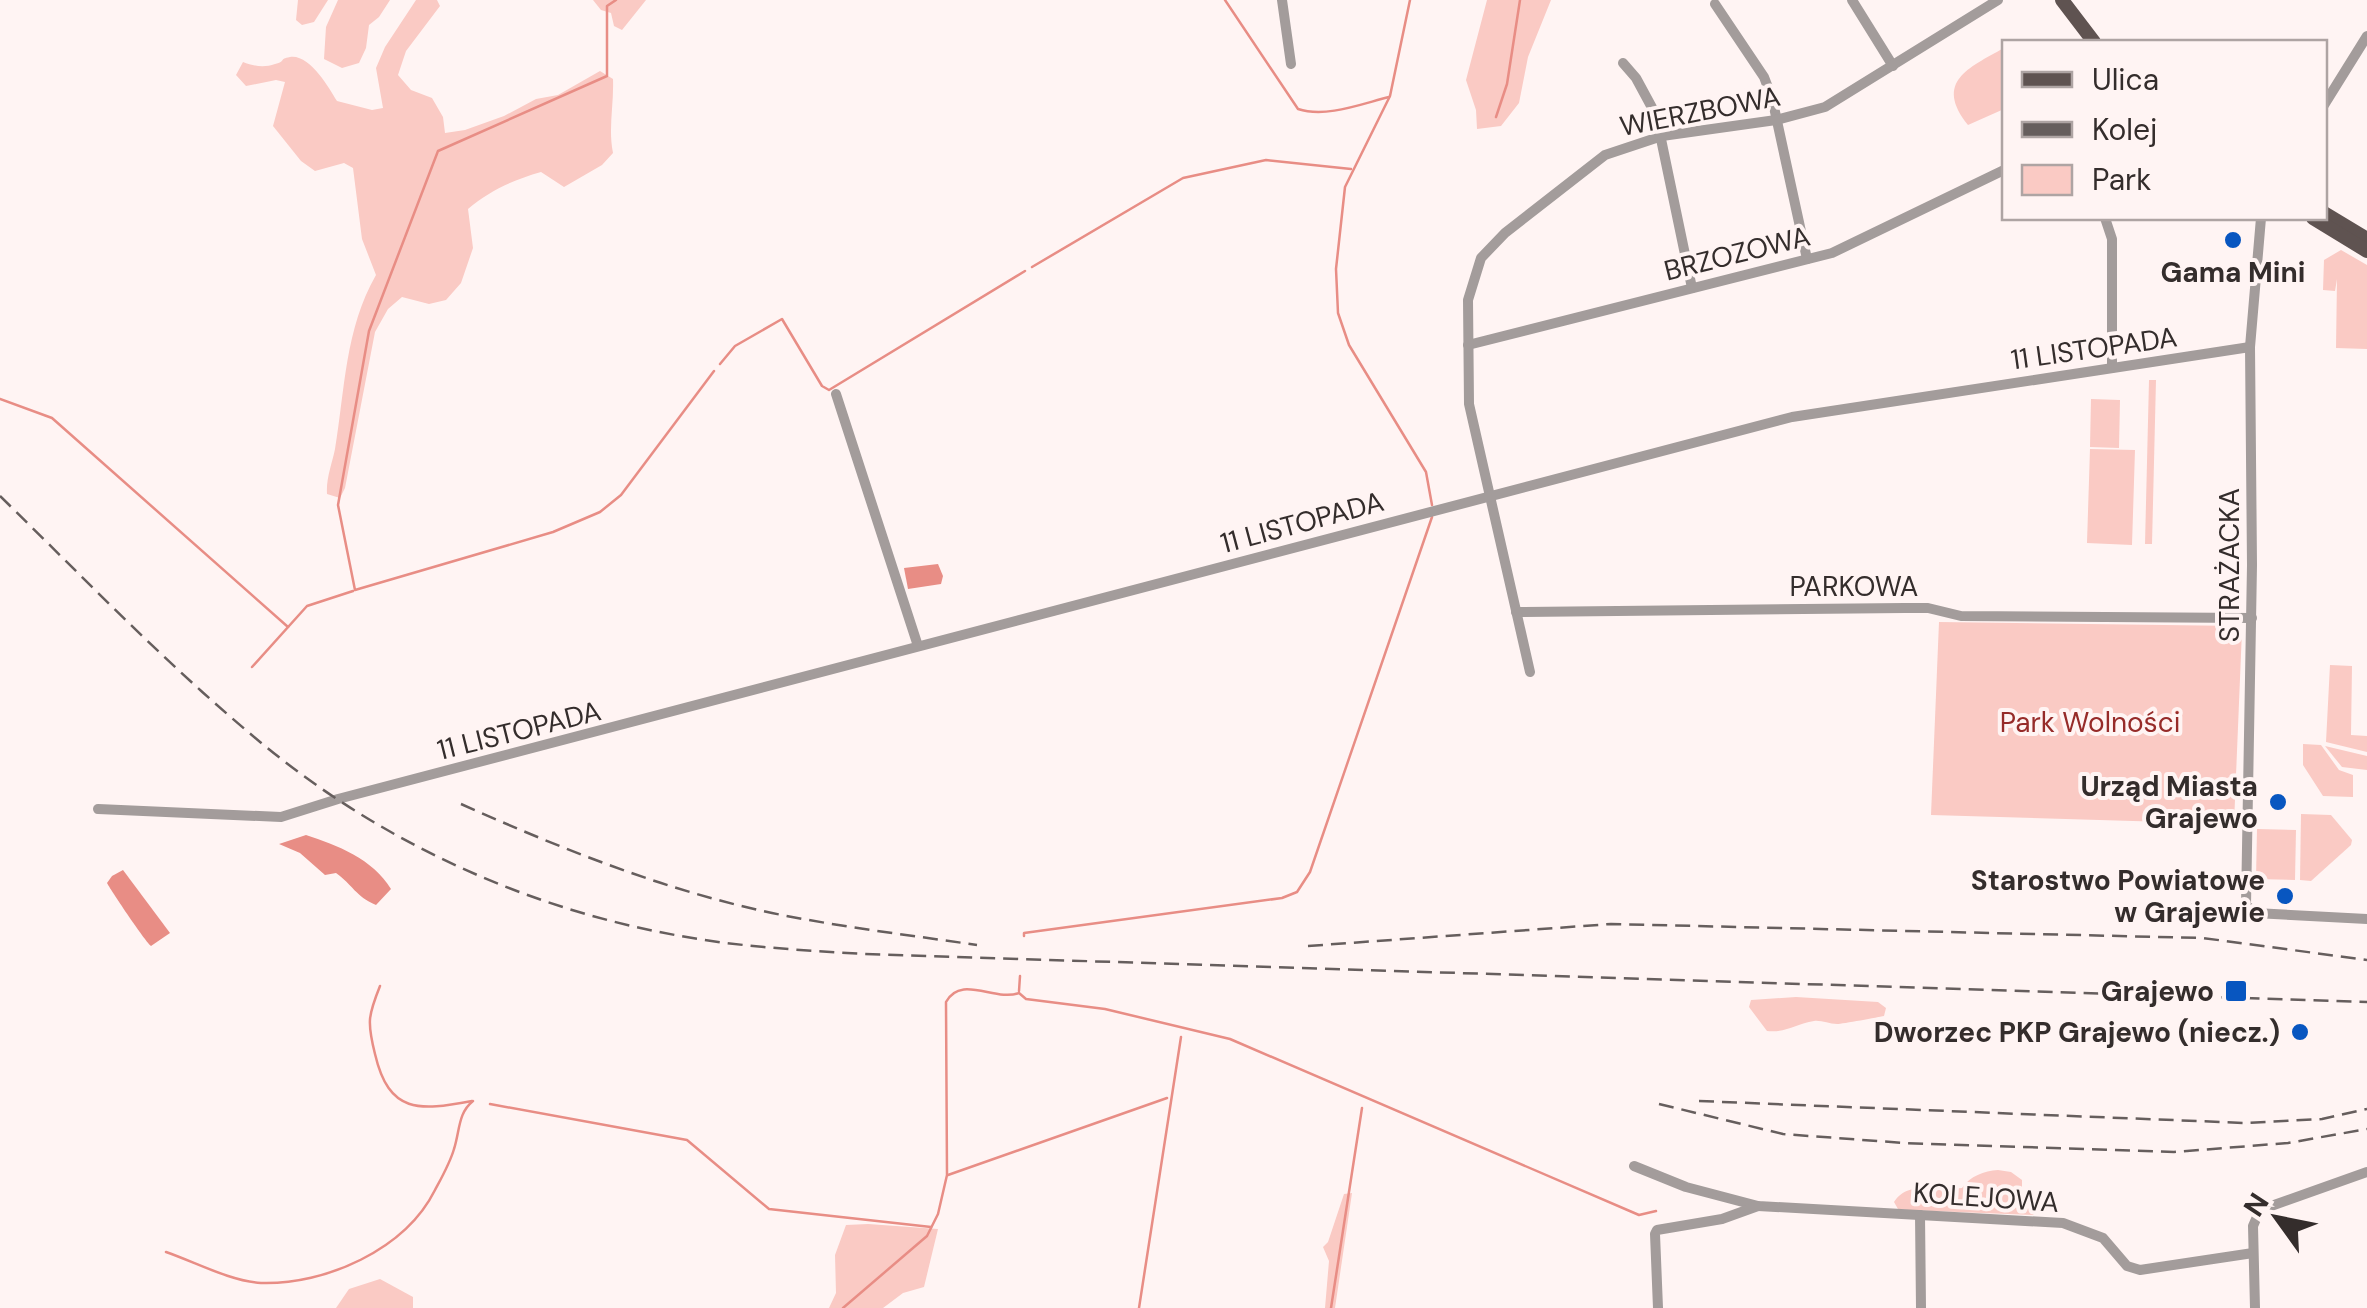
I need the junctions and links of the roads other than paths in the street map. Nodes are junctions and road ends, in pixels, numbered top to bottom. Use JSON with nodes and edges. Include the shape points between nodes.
{"nodes":[{"id":1,"x":1282,"y":0,"type":"edge"},
{"id":2,"x":1852,"y":0,"type":"edge"},
{"id":3,"x":1998,"y":0,"type":"edge"},
{"id":4,"x":2051,"y":0,"type":"edge"},
{"id":5,"x":2062,"y":0,"type":"edge"},
{"id":6,"x":1715,"y":4,"type":"dead end"},
{"id":7,"x":2367,"y":36,"type":"edge"},
{"id":8,"x":2081,"y":40,"type":"edge"},
{"id":9,"x":2092,"y":40,"type":"edge"},
{"id":10,"x":1623,"y":63,"type":"dead end"},
{"id":11,"x":1291,"y":64,"type":"dead end"},
{"id":12,"x":1893,"y":66,"type":"junction"},
{"id":13,"x":2327,"y":100,"type":"edge"},
{"id":14,"x":1776,"y":120,"type":"junction"},
{"id":15,"x":1662,"y":136,"type":"junction"},
{"id":16,"x":2002,"y":171,"type":"edge"},
{"id":17,"x":2327,"y":215,"type":"edge"},
{"id":18,"x":2106,"y":220,"type":"edge"},
{"id":19,"x":2260,"y":220,"type":"edge"},
{"id":20,"x":2317,"y":220,"type":"edge"},
{"id":21,"x":2367,"y":239,"type":"edge"},
{"id":22,"x":2367,"y":251,"type":"edge"},
{"id":23,"x":1808,"y":260,"type":"junction"},
{"id":24,"x":1692,"y":288,"type":"junction"},
{"id":25,"x":1468,"y":345,"type":"junction"},
{"id":26,"x":2250,"y":347,"type":"junction"},
{"id":27,"x":2112,"y":368,"type":"junction"},
{"id":28,"x":836,"y":394,"type":"dead end"},
{"id":29,"x":1488,"y":496,"type":"junction"},
{"id":30,"x":1516,"y":612,"type":"junction"},
{"id":31,"x":2252,"y":618,"type":"junction"},
{"id":32,"x":918,"y":646,"type":"junction"},
{"id":33,"x":1530,"y":672,"type":"dead end"},
{"id":34,"x":98,"y":809,"type":"dead end"},
{"id":35,"x":2367,"y":919,"type":"edge"},
{"id":36,"x":1634,"y":1166,"type":"dead end"},
{"id":37,"x":2367,"y":1172,"type":"edge"},
{"id":38,"x":1758,"y":1206,"type":"junction"},
{"id":39,"x":1920,"y":1215,"type":"junction"},
{"id":40,"x":2253,"y":1253,"type":"junction"},
{"id":41,"x":1658,"y":1308,"type":"edge"},
{"id":42,"x":1922,"y":1308,"type":"edge"},
{"id":43,"x":2254,"y":1308,"type":"edge"}],
"edges":[{"from":1,"to":11,"type":"street"},
{"from":2,"to":12,"type":"street"},
{"from":3,"to":12,"type":"street","name":"WIERZBOWA"},
{"from":4,"to":8,"type":"main road"},
{"from":5,"to":9,"type":"main road"},
{"from":6,"to":14,"type":"street","via":[[1764,77]]},
{"from":7,"to":13,"type":"street"},
{"from":10,"to":15,"type":"street","via":[[1649,100]]},
{"from":12,"to":14,"type":"street","name":"WIERZBOWA","via":[[1834,103]]},
{"from":14,"to":15,"type":"street","name":"WIERZBOWA"},
{"from":14,"to":23,"type":"street"},
{"from":15,"to":24,"type":"street"},
{"from":15,"to":25,"type":"street","name":"WIERZBOWA","via":[[1605,154],[1486,250],[1470,285]]},
{"from":16,"to":23,"type":"street","name":"BRZOZOWA"},
{"from":17,"to":21,"type":"main road"},
{"from":18,"to":27,"type":"street","via":[[2112,239]]},
{"from":19,"to":26,"type":"street","name":"STRAŻACKA"},
{"from":20,"to":22,"type":"main road"},
{"from":23,"to":24,"type":"street","name":"BRZOZOWA"},
{"from":24,"to":25,"type":"street","name":"BRZOZOWA"},
{"from":25,"to":29,"type":"street","name":"WIERZBOWA","via":[[1472,420]]},
{"from":26,"to":27,"type":"street","name":"11 LISTOPADA"},
{"from":26,"to":31,"type":"street","name":"STRAŻACKA"},
{"from":27,"to":29,"type":"street","name":"11 LISTOPADA","via":[[1792,418]]},
{"from":28,"to":32,"type":"street"},
{"from":29,"to":30,"type":"street","name":"WIERZBOWA"},
{"from":29,"to":32,"type":"street","name":"11 LISTOPADA"},
{"from":30,"to":31,"type":"street","name":"PARKOWA","via":[[1928,608],[1961,616]]},
{"from":30,"to":33,"type":"street","name":"WIERZBOWA"},
{"from":31,"to":35,"type":"street","name":"STRAŻACKA","via":[[2245,896],[2250,911]]},
{"from":32,"to":34,"type":"street","name":"11 LISTOPADA","via":[[281,817]]},
{"from":36,"to":38,"type":"street","name":"KOLEJOWA"},
{"from":37,"to":40,"type":"street","via":[[2264,1206],[2253,1226]]},
{"from":38,"to":39,"type":"street","name":"KOLEJOWA"},
{"from":38,"to":41,"type":"street","name":"KOLEJOWA","via":[[1657,1230]]},
{"from":39,"to":40,"type":"street","name":"KOLEJOWA","via":[[2063,1223],[2104,1238],[2127,1266],[2140,1270]]},
{"from":39,"to":42,"type":"street"},
{"from":40,"to":43,"type":"street"}]}
